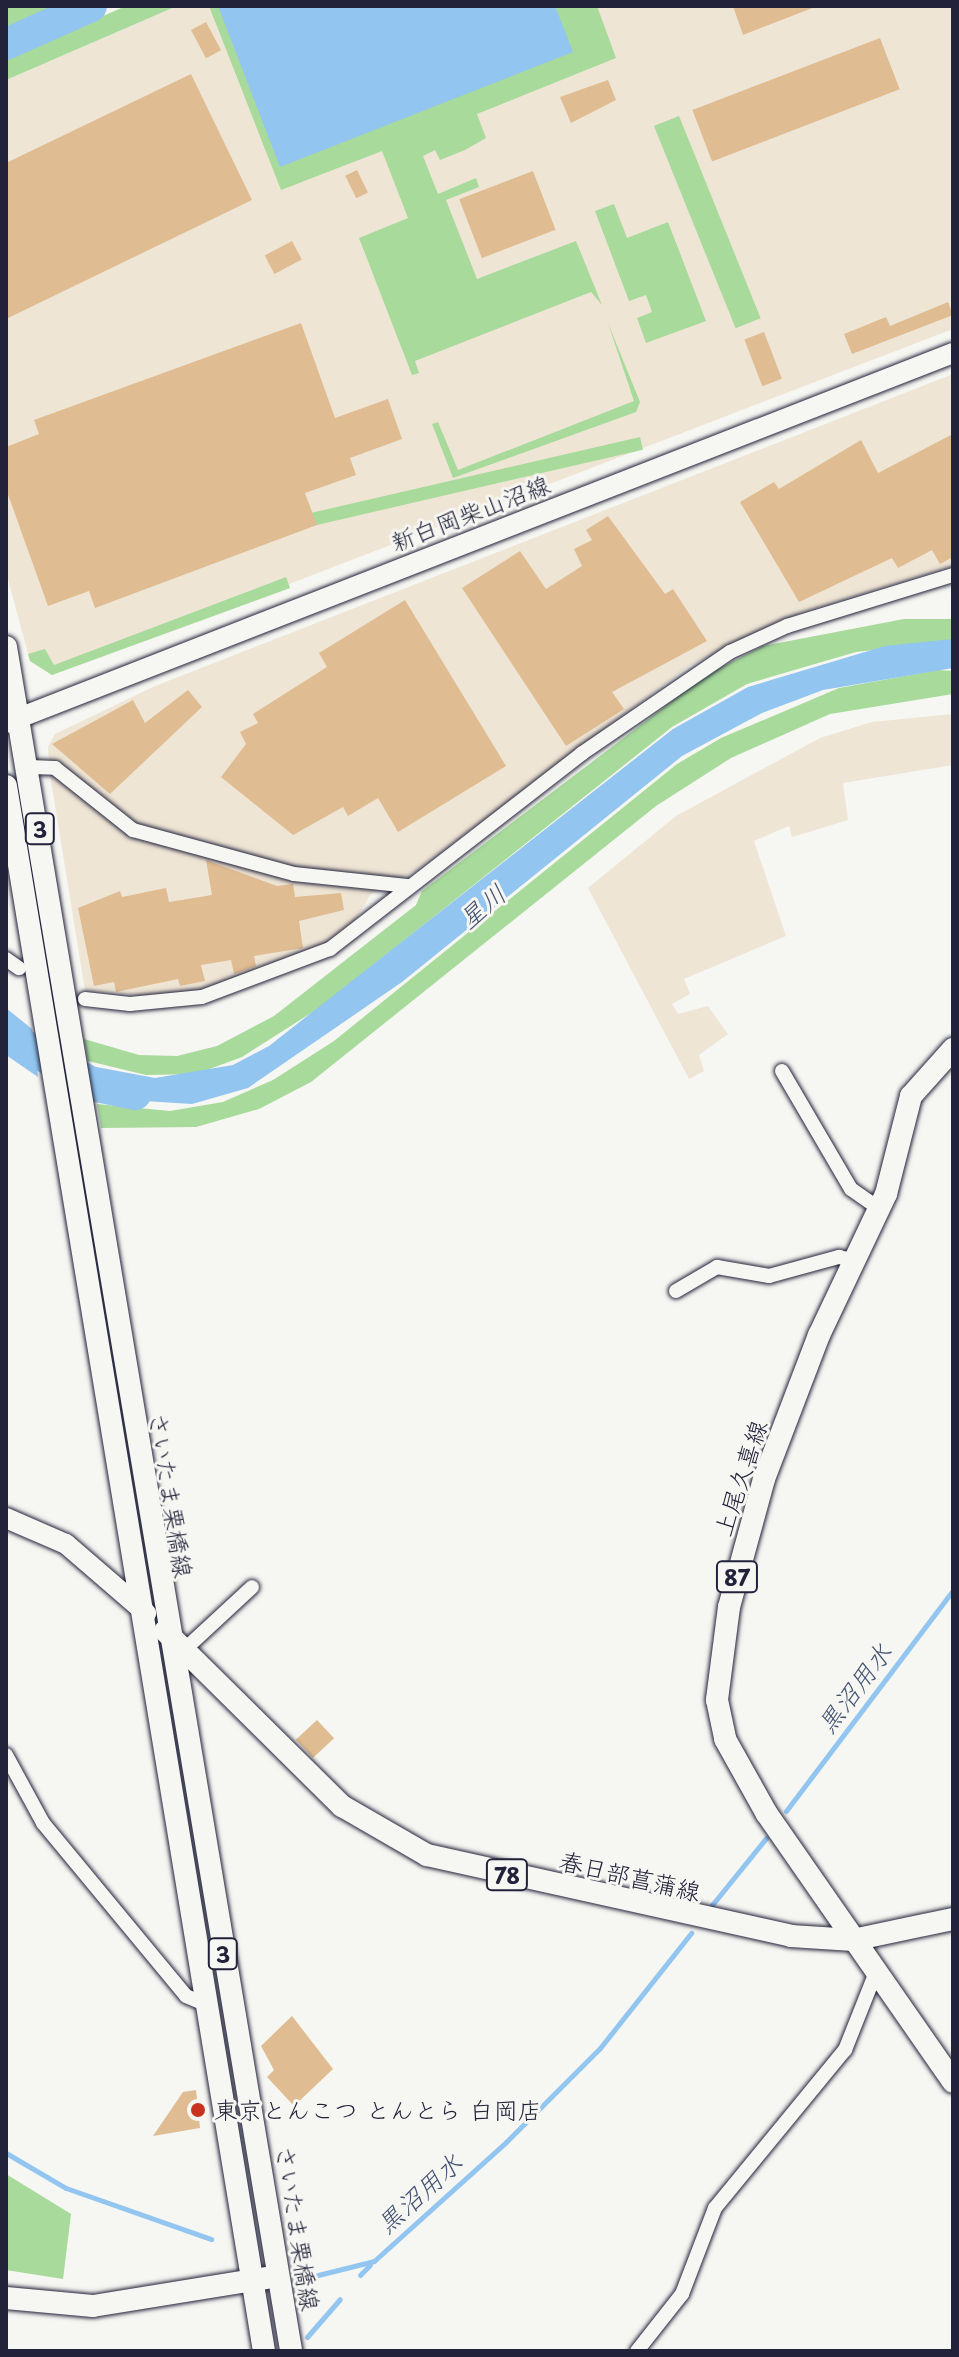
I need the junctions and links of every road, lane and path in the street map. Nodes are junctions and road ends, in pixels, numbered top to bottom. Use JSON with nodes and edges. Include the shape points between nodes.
{"nodes":[{"id":1,"x":953,"y":353,"type":"edge"},
{"id":2,"x":953,"y":575,"type":"edge"},
{"id":3,"x":6,"y":647,"type":"edge"},
{"id":4,"x":13,"y":720,"type":"edge"},
{"id":5,"x":30,"y":767,"type":"junction"},
{"id":6,"x":6,"y":786,"type":"edge"},
{"id":7,"x":409,"y":886,"type":"junction"},
{"id":8,"x":6,"y":959,"type":"edge"},
{"id":9,"x":19,"y":968,"type":"dead end"},
{"id":10,"x":85,"y":999,"type":"dead end"},
{"id":11,"x":953,"y":1049,"type":"edge"},
{"id":12,"x":782,"y":1071,"type":"dead end"},
{"id":13,"x":880,"y":1209,"type":"junction"},
{"id":14,"x":856,"y":1261,"type":"junction"},
{"id":15,"x":676,"y":1291,"type":"dead end"},
{"id":16,"x":6,"y":1518,"type":"edge"},
{"id":17,"x":252,"y":1587,"type":"dead end"},
{"id":18,"x":147,"y":1614,"type":"junction"},
{"id":19,"x":167,"y":1633,"type":"junction"},
{"id":20,"x":183,"y":1651,"type":"junction"},
{"id":21,"x":6,"y":1755,"type":"edge"},
{"id":22,"x":953,"y":1919,"type":"edge"},
{"id":23,"x":853,"y":1940,"type":"junction"},
{"id":24,"x":876,"y":1972,"type":"junction"},
{"id":25,"x":210,"y":2006,"type":"junction"},
{"id":26,"x":953,"y":2082,"type":"edge"},
{"id":27,"x":280,"y":2274,"type":"junction"},
{"id":28,"x":252,"y":2281,"type":"junction"},
{"id":29,"x":6,"y":2298,"type":"edge"},
{"id":30,"x":264,"y":2351,"type":"edge"},
{"id":31,"x":291,"y":2351,"type":"edge"},
{"id":32,"x":637,"y":2351,"type":"edge"}],
"edges":[{"from":1,"to":4,"type":"street","name":"新白岡柴山沼線"},
{"from":2,"to":7,"type":"street","via":[[787,626],[730,652]]},
{"from":3,"to":4,"type":"main road","name":"さいたま栗橋線","number":"3"},
{"from":4,"to":5,"type":"main road","name":"さいたま栗橋線","number":"3"},
{"from":5,"to":7,"type":"street","via":[[55,768],[133,830],[294,874]]},
{"from":5,"to":19,"type":"main road","name":"さいたま栗橋線","number":"3","via":[[62,1014]]},
{"from":6,"to":18,"type":"main road","name":"さいたま栗橋線","number":"3"},
{"from":7,"to":10,"type":"street","via":[[330,949],[244,988],[130,1004]]},
{"from":8,"to":9,"type":"street"},
{"from":11,"to":13,"type":"main road","name":"上尾久喜線","number":"87","via":[[911,1096]]},
{"from":12,"to":13,"type":"street","via":[[851,1189]]},
{"from":13,"to":14,"type":"main road","name":"上尾久喜線","number":"87"},
{"from":14,"to":15,"type":"street","via":[[839,1257],[769,1276],[717,1267]]},
{"from":14,"to":23,"type":"main road","name":"上尾久喜線","number":"87","via":[[819,1335],[764,1479],[729,1607],[717,1700],[735,1759]]},
{"from":16,"to":18,"type":"street","via":[[66,1544]]},
{"from":17,"to":20,"type":"street"},
{"from":18,"to":19,"type":"main road","name":"春日部菖蒲線","number":"78"},
{"from":18,"to":25,"type":"main road","name":"さいたま栗橋線","number":"3"},
{"from":19,"to":20,"type":"main road","name":"春日部菖蒲線","number":"78"},
{"from":19,"to":27,"type":"main road","name":"さいたま栗橋線","number":"3"},
{"from":20,"to":23,"type":"main road","name":"春日部菖蒲線","number":"78","via":[[342,1806],[398,1843],[456,1864],[735,1927]]},
{"from":21,"to":25,"type":"street","via":[[43,1823],[186,1996]]},
{"from":22,"to":23,"type":"main road","name":"春日部菖蒲線","number":"78"},
{"from":23,"to":24,"type":"main road","name":"上尾久喜線","number":"87"},
{"from":24,"to":26,"type":"main road","name":"上尾久喜線","number":"87"},
{"from":24,"to":32,"type":"street","via":[[845,2050],[730,2187],[682,2294]]},
{"from":25,"to":28,"type":"main road","name":"さいたま栗橋線","number":"3"},
{"from":27,"to":28,"type":"main road"},
{"from":27,"to":31,"type":"main road","name":"さいたま栗橋線","number":"3"},
{"from":28,"to":29,"type":"main road","via":[[104,2305]]},
{"from":28,"to":30,"type":"main road","name":"さいたま栗橋線","number":"3"}]}
